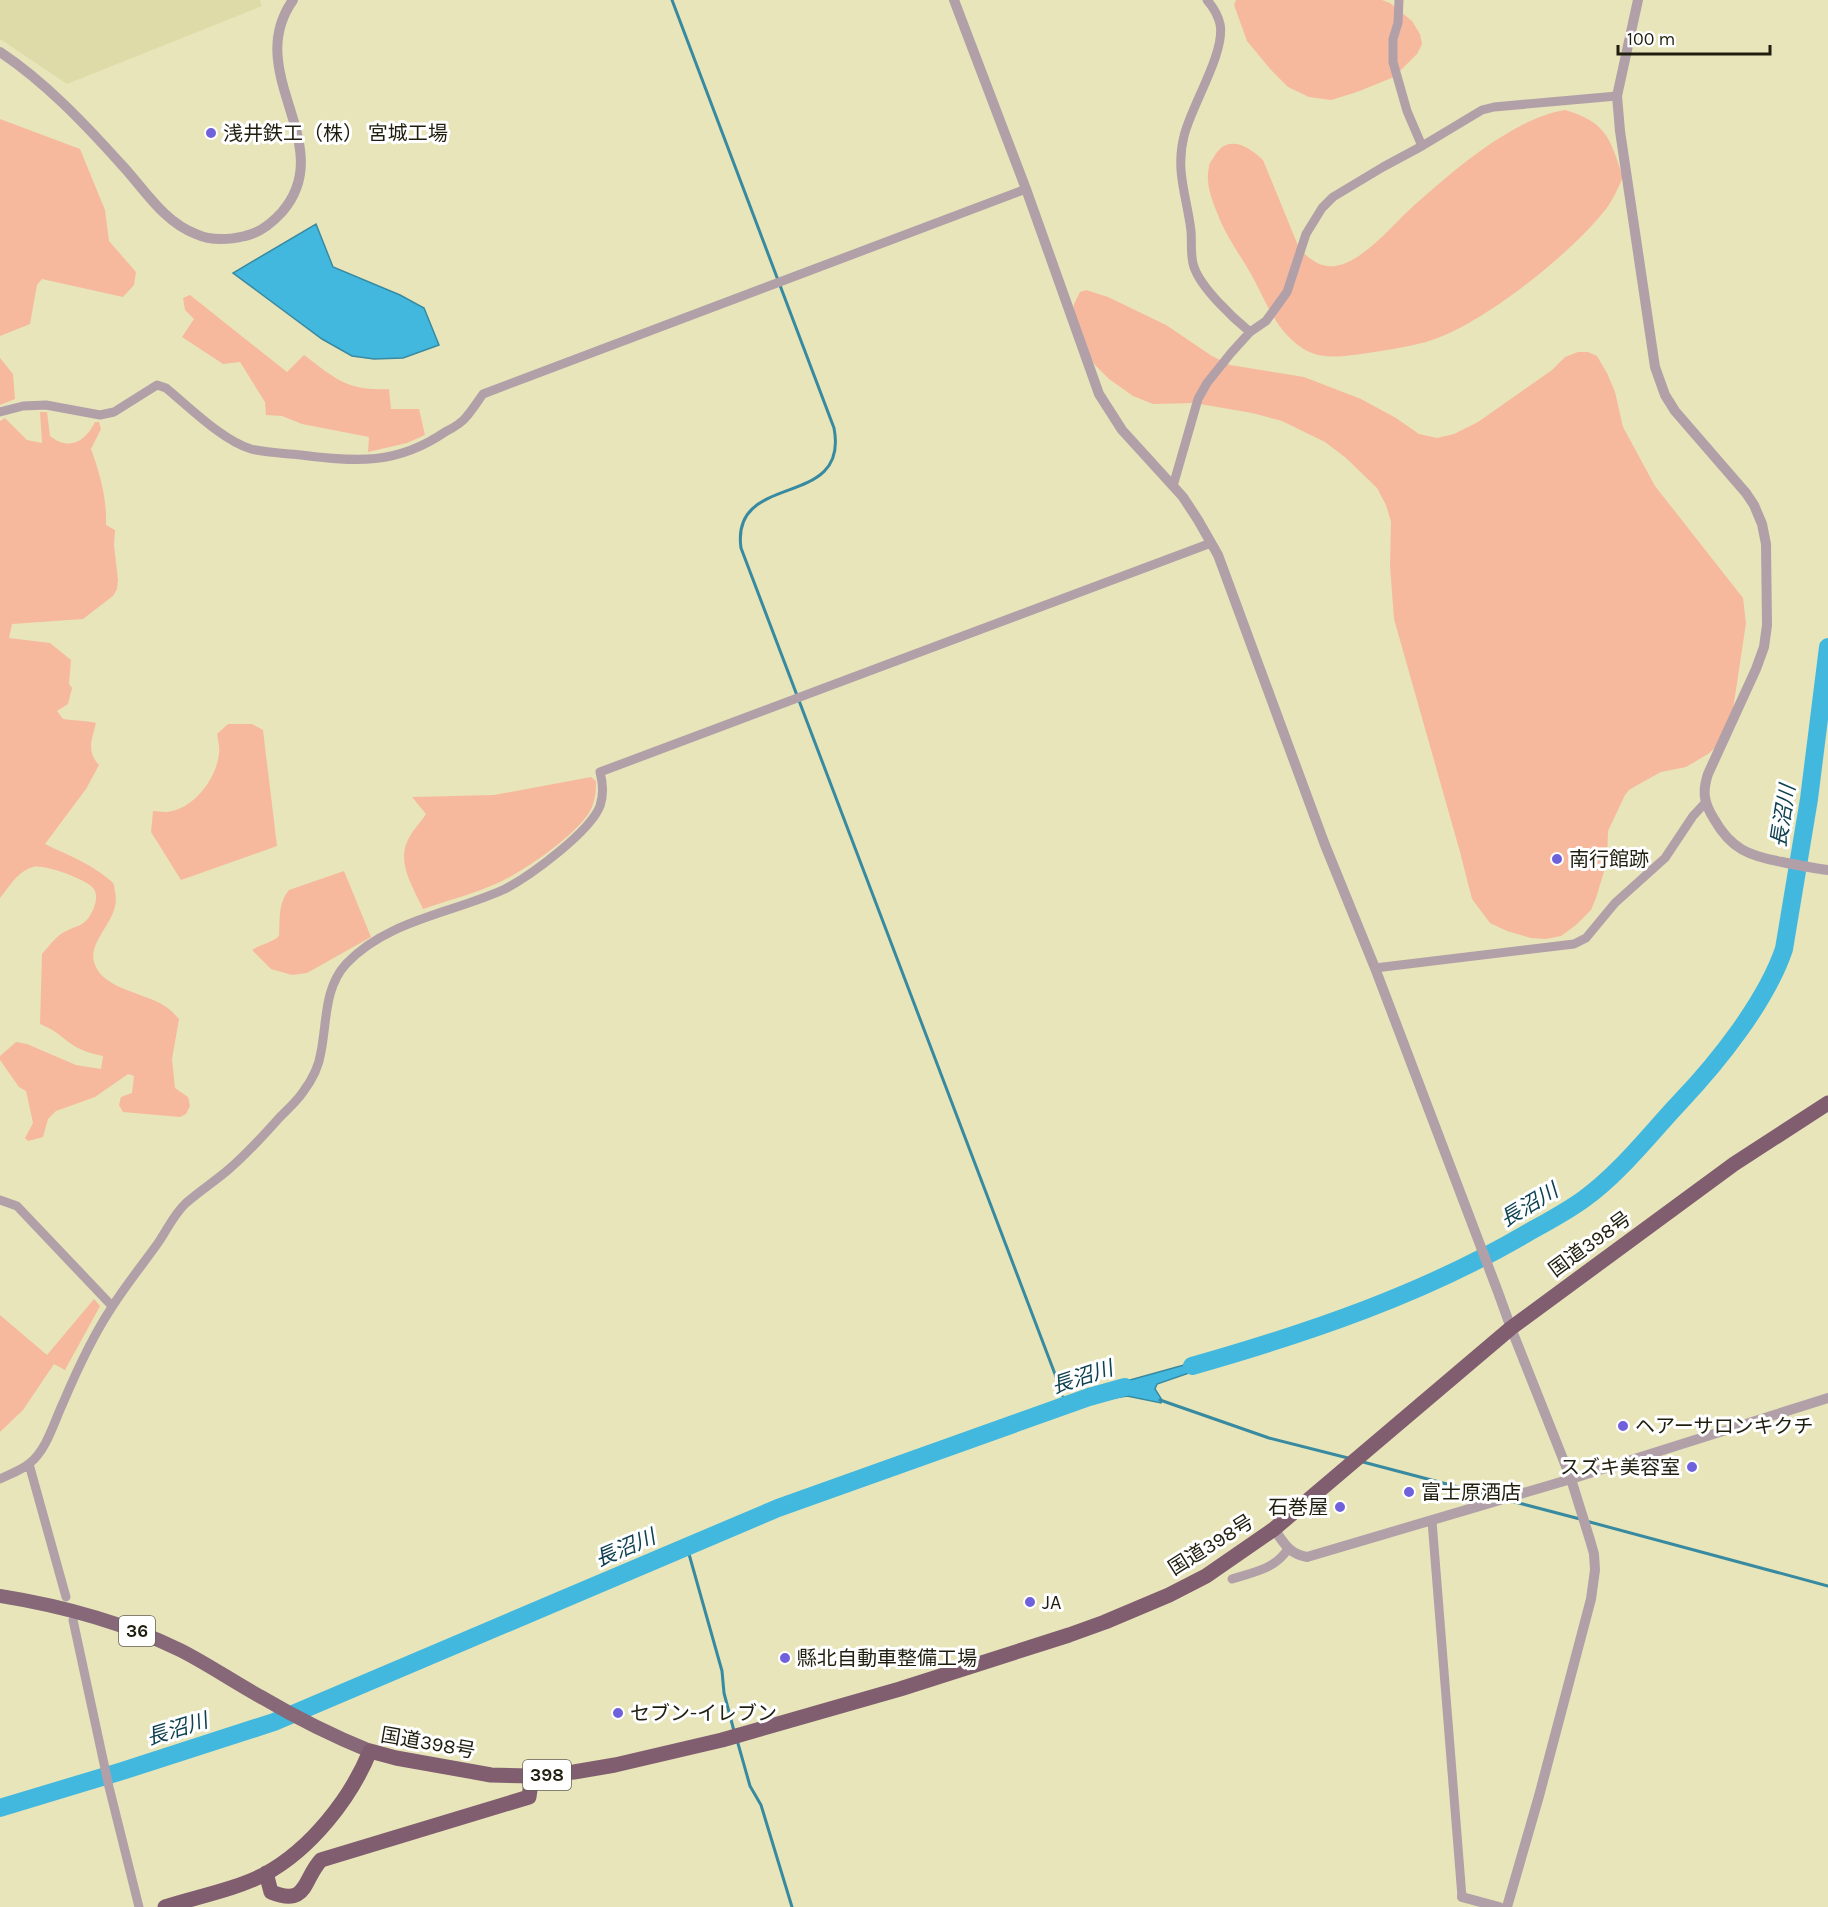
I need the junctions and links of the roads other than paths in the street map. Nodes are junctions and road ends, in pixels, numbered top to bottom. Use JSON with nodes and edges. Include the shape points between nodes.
{"nodes":[{"id":1,"x":292,"y":0,"type":"edge"},
{"id":2,"x":954,"y":0,"type":"edge"},
{"id":3,"x":1207,"y":0,"type":"edge"},
{"id":4,"x":1399,"y":0,"type":"edge"},
{"id":5,"x":1638,"y":0,"type":"edge"},
{"id":6,"x":0,"y":51,"type":"edge"},
{"id":7,"x":1617,"y":96,"type":"junction"},
{"id":8,"x":1422,"y":146,"type":"junction"},
{"id":9,"x":1026,"y":189,"type":"junction"},
{"id":10,"x":1250,"y":332,"type":"junction"},
{"id":11,"x":0,"y":412,"type":"edge"},
{"id":12,"x":1173,"y":486,"type":"junction"},
{"id":13,"x":1211,"y":543,"type":"junction"},
{"id":14,"x":1706,"y":801,"type":"junction"},
{"id":15,"x":1828,"y":870,"type":"edge"},
{"id":16,"x":1375,"y":968,"type":"junction"},
{"id":17,"x":1828,"y":1103,"type":"edge"},
{"id":18,"x":0,"y":1200,"type":"edge"},
{"id":19,"x":112,"y":1306,"type":"junction"},
{"id":20,"x":1511,"y":1328,"type":"junction"},
{"id":21,"x":1828,"y":1398,"type":"edge"},
{"id":22,"x":29,"y":1464,"type":"junction"},
{"id":23,"x":0,"y":1479,"type":"edge"},
{"id":24,"x":1571,"y":1479,"type":"junction"},
{"id":25,"x":1432,"y":1521,"type":"junction"},
{"id":26,"x":1274,"y":1529,"type":"junction"},
{"id":27,"x":1288,"y":1549,"type":"junction"},
{"id":28,"x":1232,"y":1579,"type":"dead end"},
{"id":29,"x":0,"y":1596,"type":"edge"},
{"id":30,"x":66,"y":1597,"type":"dead end"},
{"id":31,"x":73,"y":1620,"type":"dead end"},
{"id":32,"x":370,"y":1750,"type":"junction"},
{"id":33,"x":532,"y":1776,"type":"junction"},
{"id":34,"x":266,"y":1873,"type":"junction"},
{"id":35,"x":1462,"y":1897,"type":"joint"},
{"id":36,"x":139,"y":1907,"type":"edge"},
{"id":37,"x":165,"y":1907,"type":"edge"},
{"id":38,"x":1499,"y":1907,"type":"edge"},
{"id":39,"x":1507,"y":1907,"type":"edge"}],
"edges":[{"from":1,"to":6,"type":"street","via":[[278,32],[277,64],[301,149],[301,171],[287,206],[264,228],[247,236],[212,239],[175,223],[100,140]]},
{"from":2,"to":9,"type":"street"},
{"from":3,"to":10,"type":"street","via":[[1220,23],[1220,43],[1185,133],[1181,184],[1191,231],[1193,266],[1214,296]]},
{"from":4,"to":8,"type":"street","via":[[1393,62]]},
{"from":5,"to":7,"type":"street"},
{"from":7,"to":8,"type":"street","via":[[1482,110]]},
{"from":7,"to":14,"type":"street","via":[[1655,367],[1674,411],[1750,499],[1766,544],[1764,646],[1708,774]]},
{"from":8,"to":10,"type":"street","via":[[1353,184],[1322,208],[1306,234],[1287,292],[1266,321]]},
{"from":9,"to":11,"type":"street","via":[[483,394],[466,418],[453,428],[412,451],[390,457],[338,460],[250,449],[157,385],[114,412],[100,415],[46,405]]},
{"from":9,"to":12,"type":"street","via":[[1099,394],[1122,430]]},
{"from":10,"to":12,"type":"street","via":[[1215,372],[1198,399]]},
{"from":12,"to":13,"type":"street"},
{"from":13,"to":16,"type":"street"},
{"from":13,"to":19,"type":"street","via":[[600,772],[602,795],[594,817],[524,878],[386,934],[345,964],[327,1005],[315,1072],[302,1094],[251,1149],[175,1215]]},
{"from":14,"to":15,"type":"street","via":[[1727,839],[1752,856]]},
{"from":14,"to":16,"type":"street","via":[[1665,858],[1615,903],[1586,938],[1574,944]]},
{"from":16,"to":20,"type":"street"},
{"from":17,"to":20,"type":"highway","name":"国道398号","number":"398","via":[[1734,1164]]},
{"from":18,"to":19,"type":"street","via":[[17,1206]]},
{"from":19,"to":22,"type":"street","via":[[87,1347],[47,1438]]},
{"from":20,"to":24,"type":"street"},
{"from":20,"to":26,"type":"highway","name":"国道398号","number":"398"},
{"from":21,"to":24,"type":"street"},
{"from":22,"to":23,"type":"street"},
{"from":22,"to":30,"type":"street"},
{"from":24,"to":25,"type":"street"},
{"from":24,"to":39,"type":"street","via":[[1594,1554],[1594,1584]]},
{"from":25,"to":27,"type":"street","via":[[1307,1557],[1296,1556]]},
{"from":25,"to":35,"type":"street"},
{"from":26,"to":27,"type":"street"},
{"from":26,"to":33,"type":"highway","name":"国道398号","number":"398","via":[[1206,1576],[1105,1622],[900,1689],[723,1740],[615,1765]]},
{"from":27,"to":28,"type":"street","via":[[1272,1566]]},
{"from":29,"to":32,"type":"main road","number":"36","via":[[43,1603],[137,1630],[181,1650],[329,1733]]},
{"from":31,"to":36,"type":"street"},
{"from":32,"to":33,"type":"highway","name":"国道398号","number":"398","via":[[491,1775]]},
{"from":32,"to":34,"type":"highway","name":"国道398号","via":[[363,1769],[337,1809],[305,1844]]},
{"from":33,"to":34,"type":"highway","number":"398","via":[[529,1797],[321,1860],[303,1891],[295,1896],[282,1897],[272,1892]]},
{"from":34,"to":37,"type":"highway","name":"国道398号"},
{"from":35,"to":38,"type":"street"}]}
